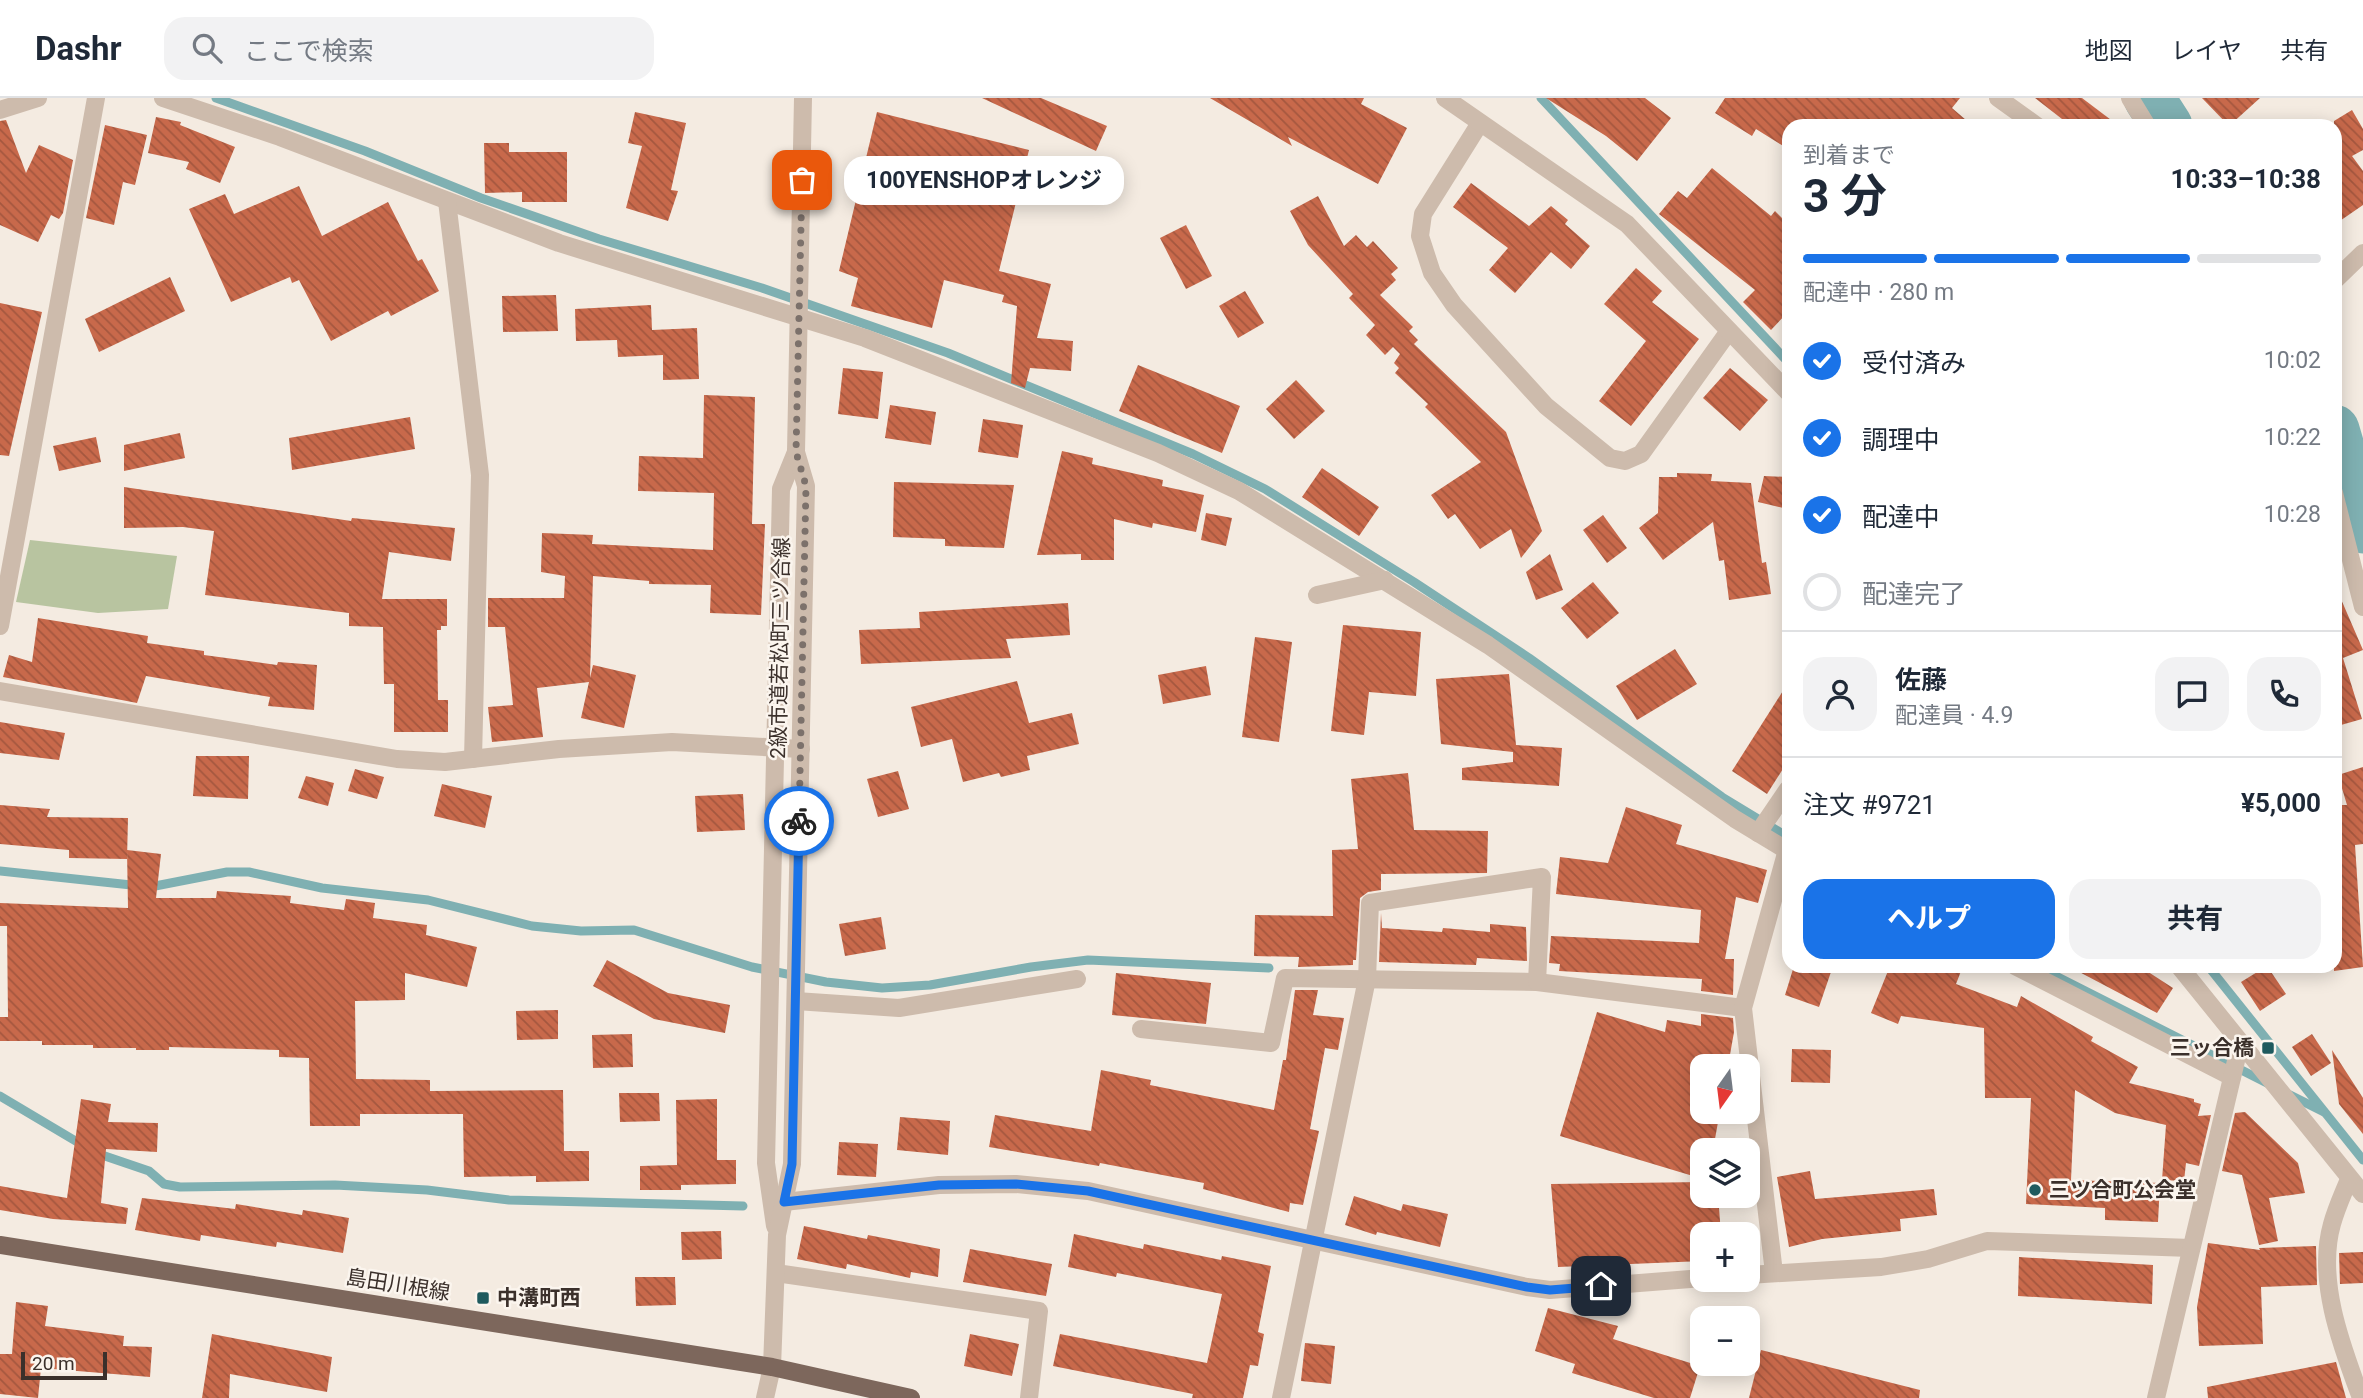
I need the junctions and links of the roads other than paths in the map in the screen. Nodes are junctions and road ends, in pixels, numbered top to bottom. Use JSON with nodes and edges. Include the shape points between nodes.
{"nodes":[{"id":1,"x":38,"y":98,"type":"edge"},
{"id":2,"x":96,"y":98,"type":"edge"},
{"id":3,"x":163,"y":98,"type":"edge"},
{"id":4,"x":803,"y":98,"type":"edge"},
{"id":5,"x":1445,"y":98,"type":"edge"},
{"id":6,"x":1997,"y":98,"type":"edge"},
{"id":7,"x":2130,"y":98,"type":"edge"},
{"id":8,"x":0,"y":110,"type":"edge"},
{"id":9,"x":2027,"y":119,"type":"edge"},
{"id":10,"x":2143,"y":119,"type":"edge"},
{"id":11,"x":1480,"y":123,"type":"junction"},
{"id":12,"x":447,"y":201,"type":"junction"},
{"id":13,"x":2363,"y":253,"type":"edge"},
{"id":14,"x":2342,"y":273,"type":"edge"},
{"id":15,"x":798,"y":318,"type":"junction"},
{"id":16,"x":1729,"y":331,"type":"junction"},
{"id":17,"x":1782,"y":386,"type":"edge"},
{"id":18,"x":796,"y":452,"type":"junction"},
{"id":19,"x":2342,"y":524,"type":"edge"},
{"id":20,"x":1385,"y":580,"type":"junction"},
{"id":21,"x":1317,"y":595,"type":"dead end"},
{"id":22,"x":3,"y":596,"type":"edge"},
{"id":23,"x":2363,"y":607,"type":"edge"},
{"id":24,"x":0,"y":626,"type":"edge"},
{"id":25,"x":0,"y":691,"type":"edge"},
{"id":26,"x":776,"y":747,"type":"junction"},
{"id":27,"x":801,"y":749,"type":"junction"},
{"id":28,"x":473,"y":759,"type":"junction"},
{"id":29,"x":1782,"y":798,"type":"edge"},
{"id":30,"x":1758,"y":833,"type":"junction"},
{"id":31,"x":1782,"y":847,"type":"edge"},
{"id":32,"x":1782,"y":872,"type":"edge"},
{"id":33,"x":2029,"y":973,"type":"edge"},
{"id":34,"x":2184,"y":973,"type":"edge"},
{"id":35,"x":1077,"y":979,"type":"dead end"},
{"id":36,"x":1367,"y":979,"type":"junction"},
{"id":37,"x":1537,"y":982,"type":"junction"},
{"id":38,"x":796,"y":1001,"type":"junction"},
{"id":39,"x":1743,"y":1008,"type":"junction"},
{"id":40,"x":1141,"y":1029,"type":"dead end"},
{"id":41,"x":2240,"y":1044,"type":"junction"},
{"id":42,"x":2232,"y":1077,"type":"junction"},
{"id":43,"x":2349,"y":1179,"type":"junction"},
{"id":44,"x":2363,"y":1194,"type":"edge"},
{"id":45,"x":784,"y":1202,"type":"junction"},
{"id":46,"x":777,"y":1235,"type":"junction"},
{"id":47,"x":1314,"y":1240,"type":"junction"},
{"id":48,"x":0,"y":1245,"type":"edge"},
{"id":49,"x":2191,"y":1248,"type":"junction"},
{"id":50,"x":776,"y":1273,"type":"junction"},
{"id":51,"x":1774,"y":1273,"type":"junction"},
{"id":52,"x":1760,"y":1274,"type":"edge"},
{"id":53,"x":1690,"y":1279,"type":"edge"},
{"id":54,"x":772,"y":1367,"type":"junction"},
{"id":55,"x":765,"y":1398,"type":"edge"},
{"id":56,"x":911,"y":1398,"type":"edge"},
{"id":57,"x":1029,"y":1398,"type":"edge"},
{"id":58,"x":1281,"y":1398,"type":"edge"},
{"id":59,"x":2156,"y":1398,"type":"edge"},
{"id":60,"x":2361,"y":1398,"type":"edge"}],
"edges":[{"from":1,"to":8,"type":"street"},
{"from":2,"to":22,"type":"street"},
{"from":3,"to":12,"type":"street"},
{"from":4,"to":15,"type":"street","name":"2級市道若松町三ツ合線"},
{"from":5,"to":11,"type":"street"},
{"from":6,"to":9,"type":"street"},
{"from":7,"to":10,"type":"street"},
{"from":11,"to":16,"type":"street","via":[[1627,224]]},
{"from":11,"to":16,"type":"street","via":[[1423,214],[1420,236],[1432,273],[1454,305],[1546,406],[1610,458],[1625,461],[1641,454]]},
{"from":12,"to":15,"type":"street","via":[[643,272]]},
{"from":12,"to":28,"type":"street","via":[[480,475]]},
{"from":13,"to":14,"type":"street"},
{"from":15,"to":18,"type":"street","name":"2級市道若松町三ツ合線"},
{"from":15,"to":20,"type":"street","via":[[865,338],[1158,453],[1239,491]]},
{"from":16,"to":17,"type":"street"},
{"from":18,"to":26,"type":"street","via":[[782,489]]},
{"from":18,"to":27,"type":"street","name":"2級市道若松町三ツ合線","via":[[806,486]]},
{"from":19,"to":23,"type":"street"},
{"from":20,"to":21,"type":"street"},
{"from":20,"to":30,"type":"street","via":[[1488,645]]},
{"from":22,"to":24,"type":"street"},
{"from":25,"to":28,"type":"street","via":[[397,759]]},
{"from":26,"to":27,"type":"street"},
{"from":26,"to":28,"type":"street","via":[[672,743]]},
{"from":26,"to":46,"type":"street","via":[[766,1163]]},
{"from":27,"to":38,"type":"street","name":"2級市道若松町三ツ合線"},
{"from":29,"to":30,"type":"street"},
{"from":30,"to":31,"type":"street"},
{"from":32,"to":39,"type":"street"},
{"from":33,"to":42,"type":"street"},
{"from":34,"to":41,"type":"street"},
{"from":35,"to":38,"type":"street","via":[[899,1008]]},
{"from":36,"to":37,"type":"street"},
{"from":36,"to":37,"type":"street","via":[[1370,903],[1542,877]]},
{"from":36,"to":40,"type":"street","via":[[1285,978],[1271,1043]]},
{"from":36,"to":47,"type":"street"},
{"from":37,"to":39,"type":"street"},
{"from":38,"to":45,"type":"street","name":"2級市道若松町三ツ合線","via":[[792,1164]]},
{"from":39,"to":51,"type":"street"},
{"from":41,"to":42,"type":"street"},
{"from":41,"to":43,"type":"street"},
{"from":42,"to":49,"type":"street"},
{"from":43,"to":44,"type":"street"},
{"from":43,"to":60,"type":"street","via":[[2331,1227],[2329,1265],[2334,1325]]},
{"from":45,"to":46,"type":"street","name":"2級市道若松町三ツ合線"},
{"from":45,"to":47,"type":"street","via":[[939,1185],[1016,1184],[1088,1191]]},
{"from":46,"to":50,"type":"street","name":"2級市道若松町三ツ合線"},
{"from":47,"to":53,"type":"street","via":[[1550,1290]]},
{"from":47,"to":58,"type":"street"},
{"from":48,"to":54,"type":"main road","name":"島田川根線"},
{"from":49,"to":51,"type":"street","via":[[1987,1241],[1881,1267]]},
{"from":49,"to":59,"type":"street"},
{"from":50,"to":54,"type":"street","name":"2級市道若松町三ツ合線"},
{"from":50,"to":57,"type":"street","via":[[1040,1311]]},
{"from":51,"to":52,"type":"street"},
{"from":54,"to":55,"type":"street","name":"2級市道若松町三ツ合線"},
{"from":54,"to":56,"type":"main road","name":"島田川根線"}]}
